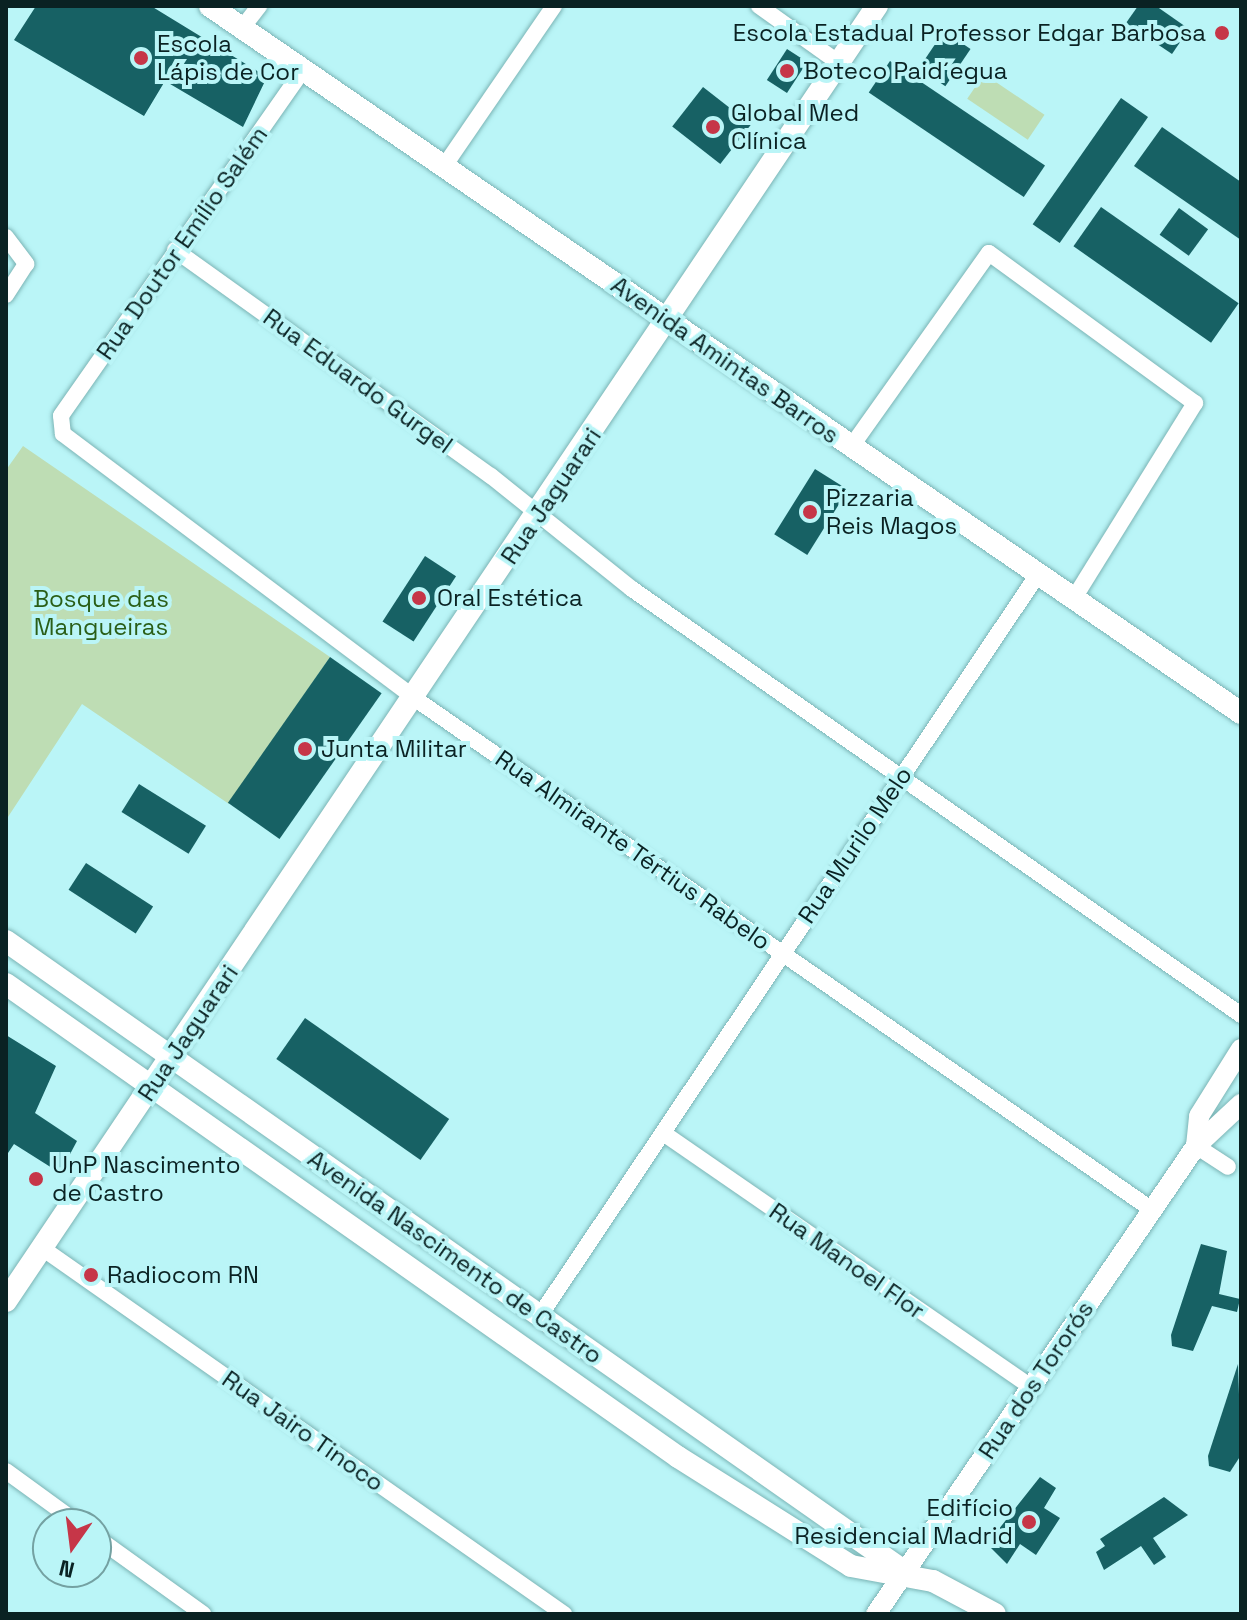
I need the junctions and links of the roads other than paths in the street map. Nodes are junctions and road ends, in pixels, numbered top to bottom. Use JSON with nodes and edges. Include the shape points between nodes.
{"nodes":[{"id":1,"x":210,"y":6,"type":"edge"},
{"id":2,"x":259,"y":6,"type":"edge"},
{"id":3,"x":554,"y":6,"type":"edge"},
{"id":4,"x":759,"y":6,"type":"edge"},
{"id":5,"x":877,"y":6,"type":"edge"},
{"id":6,"x":242,"y":28,"type":"junction"},
{"id":7,"x":839,"y":63,"type":"junction"},
{"id":8,"x":303,"y":70,"type":"junction"},
{"id":9,"x":443,"y":168,"type":"junction"},
{"id":10,"x":6,"y":237,"type":"edge"},
{"id":11,"x":175,"y":250,"type":"junction"},
{"id":12,"x":6,"y":295,"type":"edge"},
{"id":13,"x":669,"y":320,"type":"junction"},
{"id":14,"x":61,"y":416,"type":"joint"},
{"id":15,"x":851,"y":447,"type":"junction"},
{"id":16,"x":536,"y":517,"type":"junction"},
{"id":17,"x":1038,"y":574,"type":"junction"},
{"id":18,"x":1074,"y":598,"type":"junction"},
{"id":19,"x":414,"y":698,"type":"junction"},
{"id":20,"x":1240,"y":710,"type":"edge"},
{"id":21,"x":901,"y":777,"type":"junction"},
{"id":22,"x":6,"y":941,"type":"edge"},
{"id":23,"x":782,"y":954,"type":"junction"},
{"id":24,"x":6,"y":984,"type":"edge"},
{"id":25,"x":1241,"y":1015,"type":"edge"},
{"id":26,"x":1241,"y":1049,"type":"edge"},
{"id":27,"x":172,"y":1057,"type":"junction"},
{"id":28,"x":153,"y":1086,"type":"junction"},
{"id":29,"x":1241,"y":1104,"type":"edge"},
{"id":30,"x":663,"y":1133,"type":"junction"},
{"id":31,"x":1196,"y":1146,"type":"junction"},
{"id":32,"x":1228,"y":1167,"type":"dead end"},
{"id":33,"x":1151,"y":1209,"type":"junction"},
{"id":34,"x":374,"y":1244,"type":"junction"},
{"id":35,"x":442,"y":1247,"type":"junction"},
{"id":36,"x":42,"y":1248,"type":"junction"},
{"id":37,"x":6,"y":1301,"type":"edge"},
{"id":38,"x":539,"y":1317,"type":"junction"},
{"id":39,"x":1032,"y":1388,"type":"junction"},
{"id":40,"x":674,"y":1413,"type":"junction"},
{"id":41,"x":678,"y":1457,"type":"junction"},
{"id":42,"x":6,"y":1471,"type":"edge"},
{"id":43,"x":57,"y":1508,"type":"edge"},
{"id":44,"x":112,"y":1549,"type":"edge"},
{"id":45,"x":905,"y":1572,"type":"junction"},
{"id":46,"x":203,"y":1614,"type":"edge"},
{"id":47,"x":564,"y":1614,"type":"edge"},
{"id":48,"x":876,"y":1614,"type":"edge"},
{"id":49,"x":995,"y":1614,"type":"edge"}],
"edges":[{"from":1,"to":6,"type":"main road","name":"Avenida Amintas Barros"},
{"from":2,"to":6,"type":"street"},
{"from":3,"to":9,"type":"street"},
{"from":4,"to":7,"type":"street"},
{"from":5,"to":7,"type":"main road","name":"Rua Jaguarari"},
{"from":6,"to":8,"type":"main road","name":"Avenida Amintas Barros"},
{"from":7,"to":13,"type":"main road","name":"Rua Jaguarari"},
{"from":8,"to":9,"type":"main road","name":"Avenida Amintas Barros"},
{"from":8,"to":11,"type":"street","name":"Rua Doutor Emílio Salém"},
{"from":9,"to":13,"type":"main road","name":"Avenida Amintas Barros"},
{"from":10,"to":12,"type":"street","via":[[26,264]]},
{"from":11,"to":14,"type":"street","name":"Rua Doutor Emílio Salém"},
{"from":11,"to":16,"type":"street","name":"Rua Eduardo Gurgel","via":[[491,476]]},
{"from":13,"to":15,"type":"main road","name":"Avenida Amintas Barros"},
{"from":13,"to":16,"type":"main road","name":"Rua Jaguarari"},
{"from":14,"to":19,"type":"street","name":"Rua Almirante Tértius Rabelo","via":[[63,434],[81,452]]},
{"from":15,"to":17,"type":"main road","name":"Avenida Amintas Barros"},
{"from":15,"to":18,"type":"street","via":[[989,253],[1195,403]]},
{"from":16,"to":19,"type":"main road","name":"Rua Jaguarari"},
{"from":16,"to":21,"type":"street","name":"Rua Eduardo Gurgel"},
{"from":17,"to":18,"type":"main road","name":"Avenida Amintas Barros"},
{"from":17,"to":21,"type":"street","name":"Rua Murilo Melo"},
{"from":18,"to":20,"type":"main road","name":"Avenida Amintas Barros"},
{"from":19,"to":23,"type":"street","name":"Rua Almirante Tértius Rabelo"},
{"from":19,"to":27,"type":"main road","name":"Rua Jaguarari"},
{"from":21,"to":23,"type":"street","name":"Rua Murilo Melo"},
{"from":21,"to":25,"type":"street","name":"Rua Eduardo Gurgel"},
{"from":22,"to":27,"type":"main road","name":"Avenida Nascimento de Castro"},
{"from":23,"to":30,"type":"street","name":"Rua Murilo Melo"},
{"from":23,"to":33,"type":"street","name":"Rua Almirante Tértius Rabelo"},
{"from":24,"to":28,"type":"main road","name":"Avenida Nascimento de Castro"},
{"from":26,"to":31,"type":"street","name":"Rua dos Tororós","via":[[1199,1116]]},
{"from":27,"to":28,"type":"main road","name":"Rua Jaguarari"},
{"from":27,"to":35,"type":"main road","name":"Avenida Nascimento de Castro"},
{"from":28,"to":34,"type":"main road","name":"Avenida Nascimento de Castro"},
{"from":28,"to":36,"type":"main road","name":"Rua Jaguarari"},
{"from":29,"to":31,"type":"street","name":"Rua dos Tororós"},
{"from":30,"to":38,"type":"street","name":"Rua Murilo Melo"},
{"from":30,"to":39,"type":"street","name":"Rua Manoel Flor"},
{"from":31,"to":32,"type":"street"},
{"from":31,"to":33,"type":"street","name":"Rua dos Tororós"},
{"from":33,"to":39,"type":"street","name":"Rua dos Tororós"},
{"from":34,"to":35,"type":"main road"},
{"from":34,"to":41,"type":"main road","name":"Avenida Nascimento de Castro"},
{"from":35,"to":38,"type":"main road","name":"Avenida Nascimento de Castro"},
{"from":36,"to":37,"type":"main road","name":"Rua Jaguarari"},
{"from":36,"to":47,"type":"street","name":"Rua Jairo Tinoco"},
{"from":38,"to":40,"type":"main road","name":"Avenida Nascimento de Castro"},
{"from":39,"to":45,"type":"street","name":"Rua dos Tororós"},
{"from":40,"to":41,"type":"main road"},
{"from":40,"to":45,"type":"main road","name":"Avenida Nascimento de Castro"},
{"from":41,"to":45,"type":"main road","name":"Avenida Nascimento de Castro","via":[[851,1566]]},
{"from":42,"to":43,"type":"street"},
{"from":44,"to":46,"type":"street"},
{"from":45,"to":48,"type":"street","name":"Rua dos Tororós"},
{"from":45,"to":49,"type":"main road","name":"Avenida Nascimento de Castro"}]}
